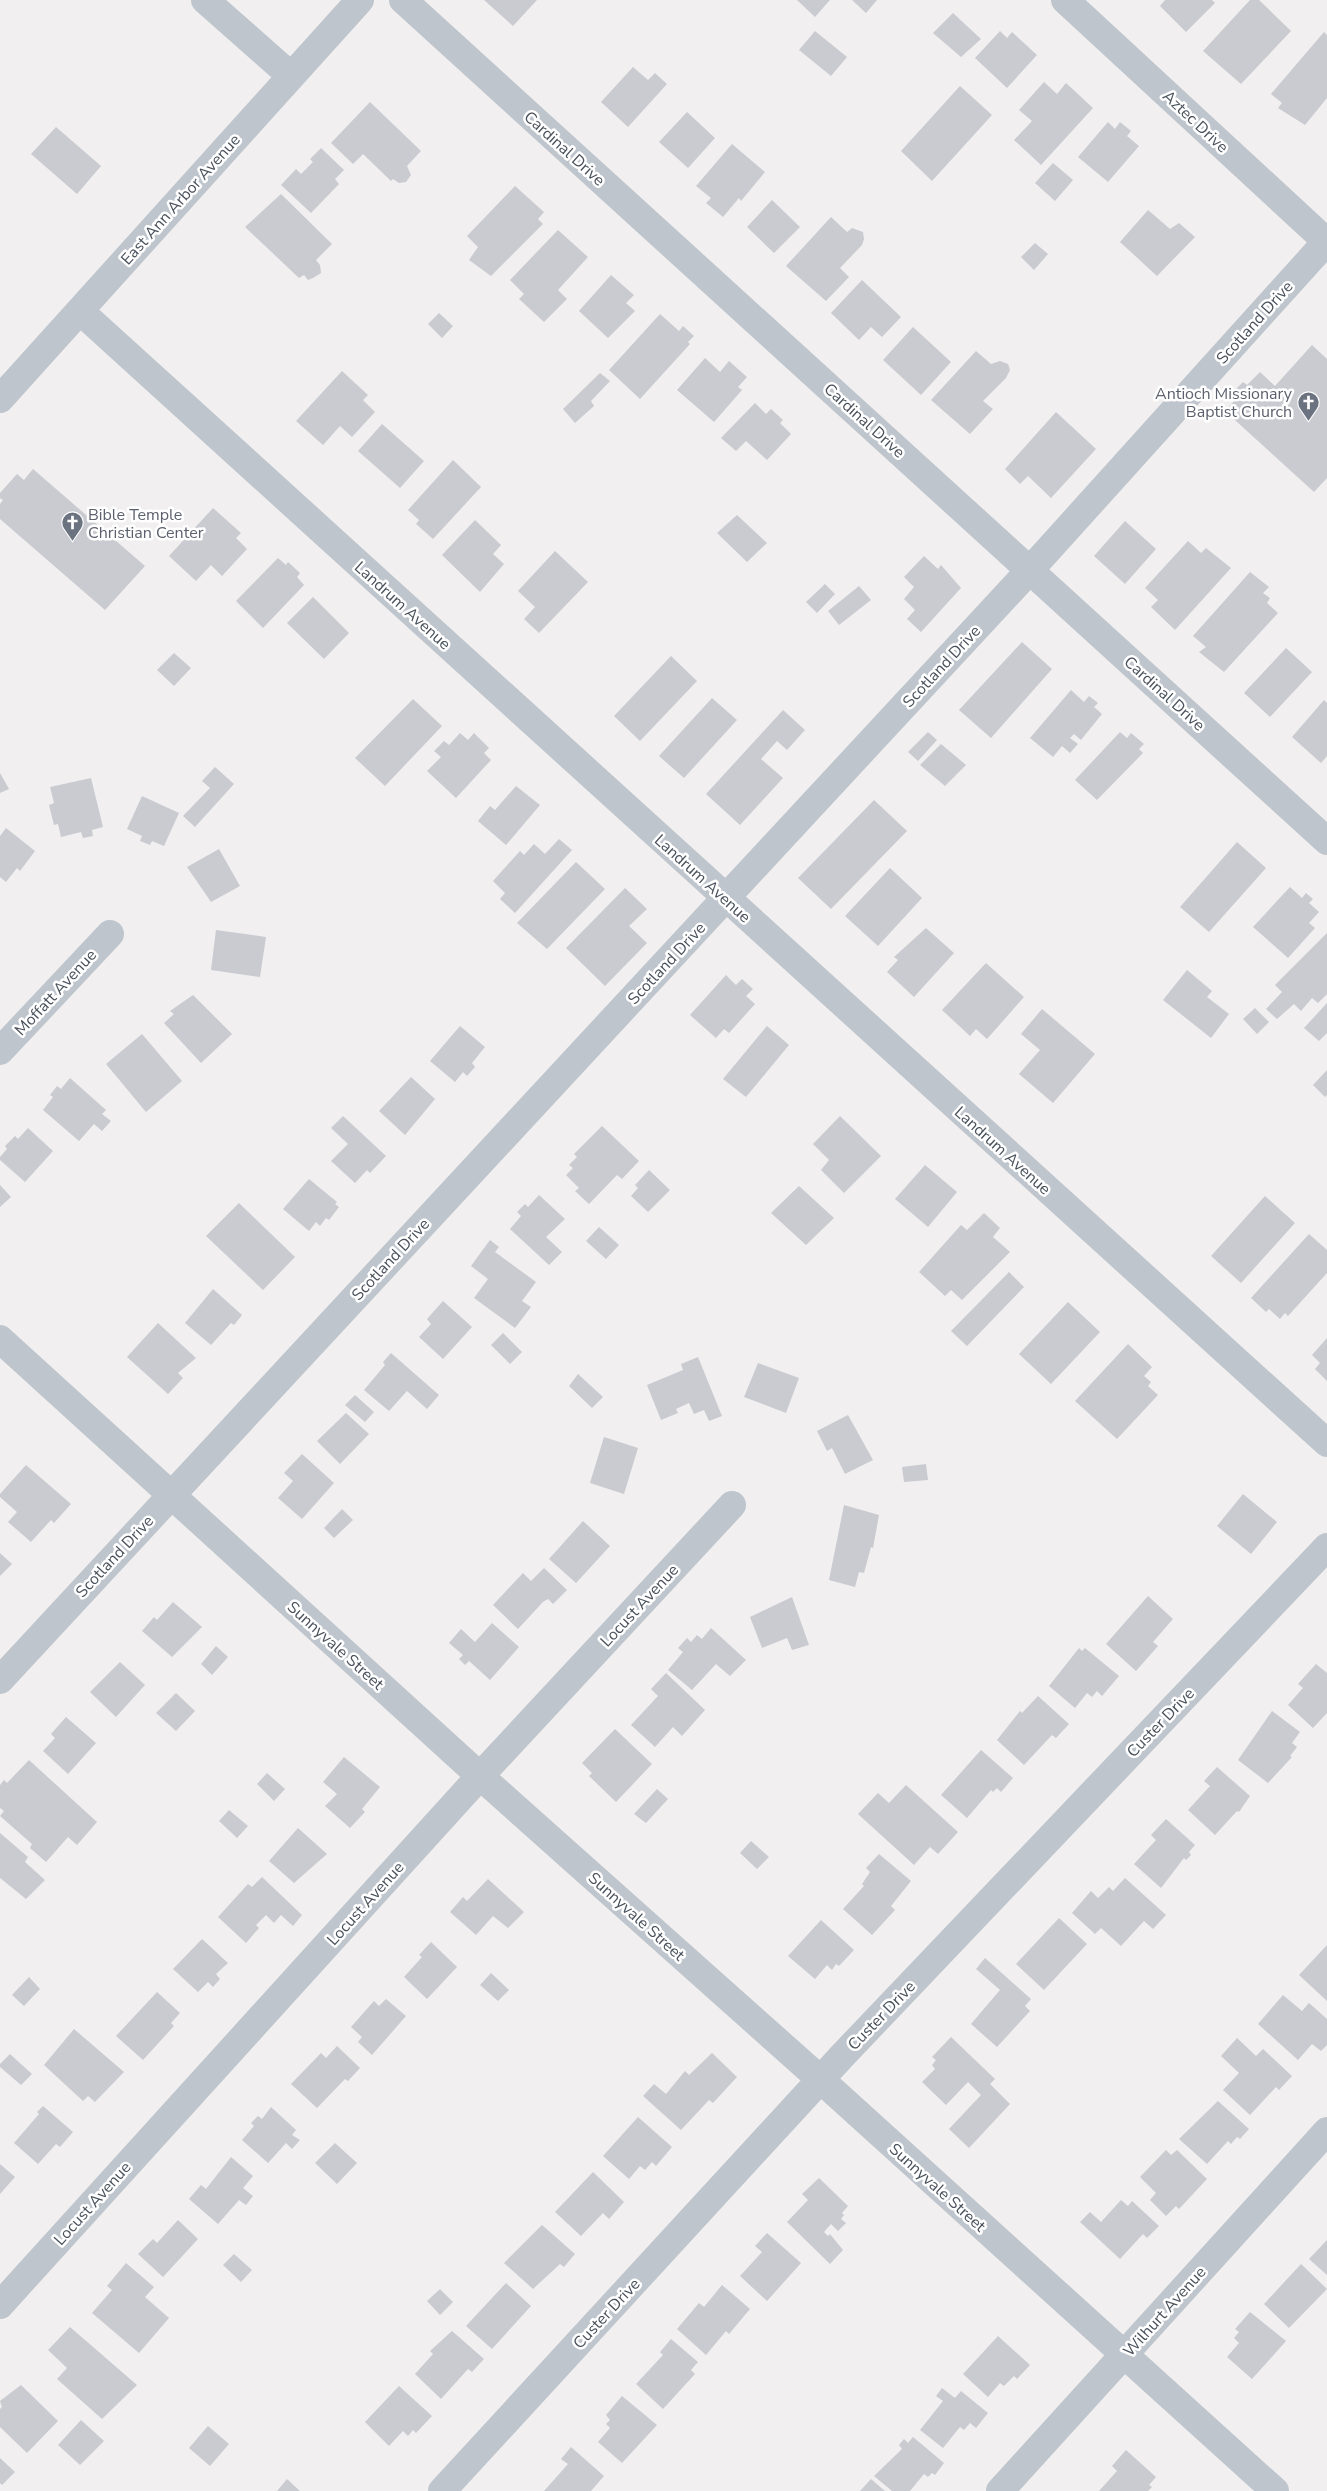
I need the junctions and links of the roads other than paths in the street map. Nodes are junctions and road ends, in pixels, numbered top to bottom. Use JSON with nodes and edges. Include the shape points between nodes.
{"nodes":[{"id":1,"x":205,"y":0,"type":"edge"},
{"id":2,"x":360,"y":0,"type":"edge"},
{"id":3,"x":402,"y":0,"type":"edge"},
{"id":4,"x":1065,"y":0,"type":"edge"},
{"id":5,"x":290,"y":75,"type":"junction"},
{"id":6,"x":1327,"y":242,"type":"edge"},
{"id":7,"x":80,"y":311,"type":"junction"},
{"id":8,"x":0,"y":399,"type":"edge"},
{"id":9,"x":1030,"y":570,"type":"junction"},
{"id":10,"x":1327,"y":841,"type":"edge"},
{"id":11,"x":726,"y":898,"type":"junction"},
{"id":12,"x":110,"y":934,"type":"dead end"},
{"id":13,"x":0,"y":1051,"type":"edge"},
{"id":14,"x":0,"y":1339,"type":"edge"},
{"id":15,"x":1327,"y":1443,"type":"edge"},
{"id":16,"x":171,"y":1495,"type":"junction"},
{"id":17,"x":732,"y":1504,"type":"dead end"},
{"id":18,"x":1327,"y":1547,"type":"edge"},
{"id":19,"x":0,"y":1680,"type":"edge"},
{"id":20,"x":480,"y":1776,"type":"junction"},
{"id":21,"x":821,"y":2080,"type":"junction"},
{"id":22,"x":1327,"y":2131,"type":"edge"},
{"id":23,"x":0,"y":2305,"type":"edge"},
{"id":24,"x":1124,"y":2356,"type":"junction"},
{"id":25,"x":442,"y":2491,"type":"edge"},
{"id":26,"x":1000,"y":2491,"type":"edge"},
{"id":27,"x":1275,"y":2491,"type":"edge"}],
"edges":[{"from":1,"to":5,"type":"street"},
{"from":2,"to":5,"type":"street","name":"East Ann Arbor Avenue"},
{"from":3,"to":9,"type":"street","name":"Cardinal Drive"},
{"from":4,"to":6,"type":"street","name":"Aztec Drive"},
{"from":5,"to":7,"type":"street","name":"East Ann Arbor Avenue"},
{"from":6,"to":9,"type":"street","name":"Scotland Drive"},
{"from":7,"to":8,"type":"street","name":"East Ann Arbor Avenue"},
{"from":7,"to":11,"type":"street","name":"Landrum Avenue"},
{"from":9,"to":10,"type":"street","name":"Cardinal Drive"},
{"from":9,"to":11,"type":"street","name":"Scotland Drive"},
{"from":11,"to":15,"type":"street","name":"Landrum Avenue"},
{"from":11,"to":16,"type":"street","name":"Scotland Drive"},
{"from":12,"to":13,"type":"street","name":"Moffatt Avenue"},
{"from":14,"to":16,"type":"street","name":"Sunnyvale Street"},
{"from":16,"to":19,"type":"street","name":"Scotland Drive"},
{"from":16,"to":20,"type":"street","name":"Sunnyvale Street"},
{"from":17,"to":20,"type":"street","name":"Locust Avenue"},
{"from":18,"to":21,"type":"street","name":"Custer Drive"},
{"from":20,"to":21,"type":"street","name":"Sunnyvale Street"},
{"from":20,"to":23,"type":"street","name":"Locust Avenue"},
{"from":21,"to":24,"type":"street","name":"Sunnyvale Street"},
{"from":21,"to":25,"type":"street","name":"Custer Drive"},
{"from":22,"to":24,"type":"street","name":"Wilhurt Avenue"},
{"from":24,"to":26,"type":"street","name":"Wilhurt Avenue"},
{"from":24,"to":27,"type":"street","name":"Sunnyvale Street"}]}
